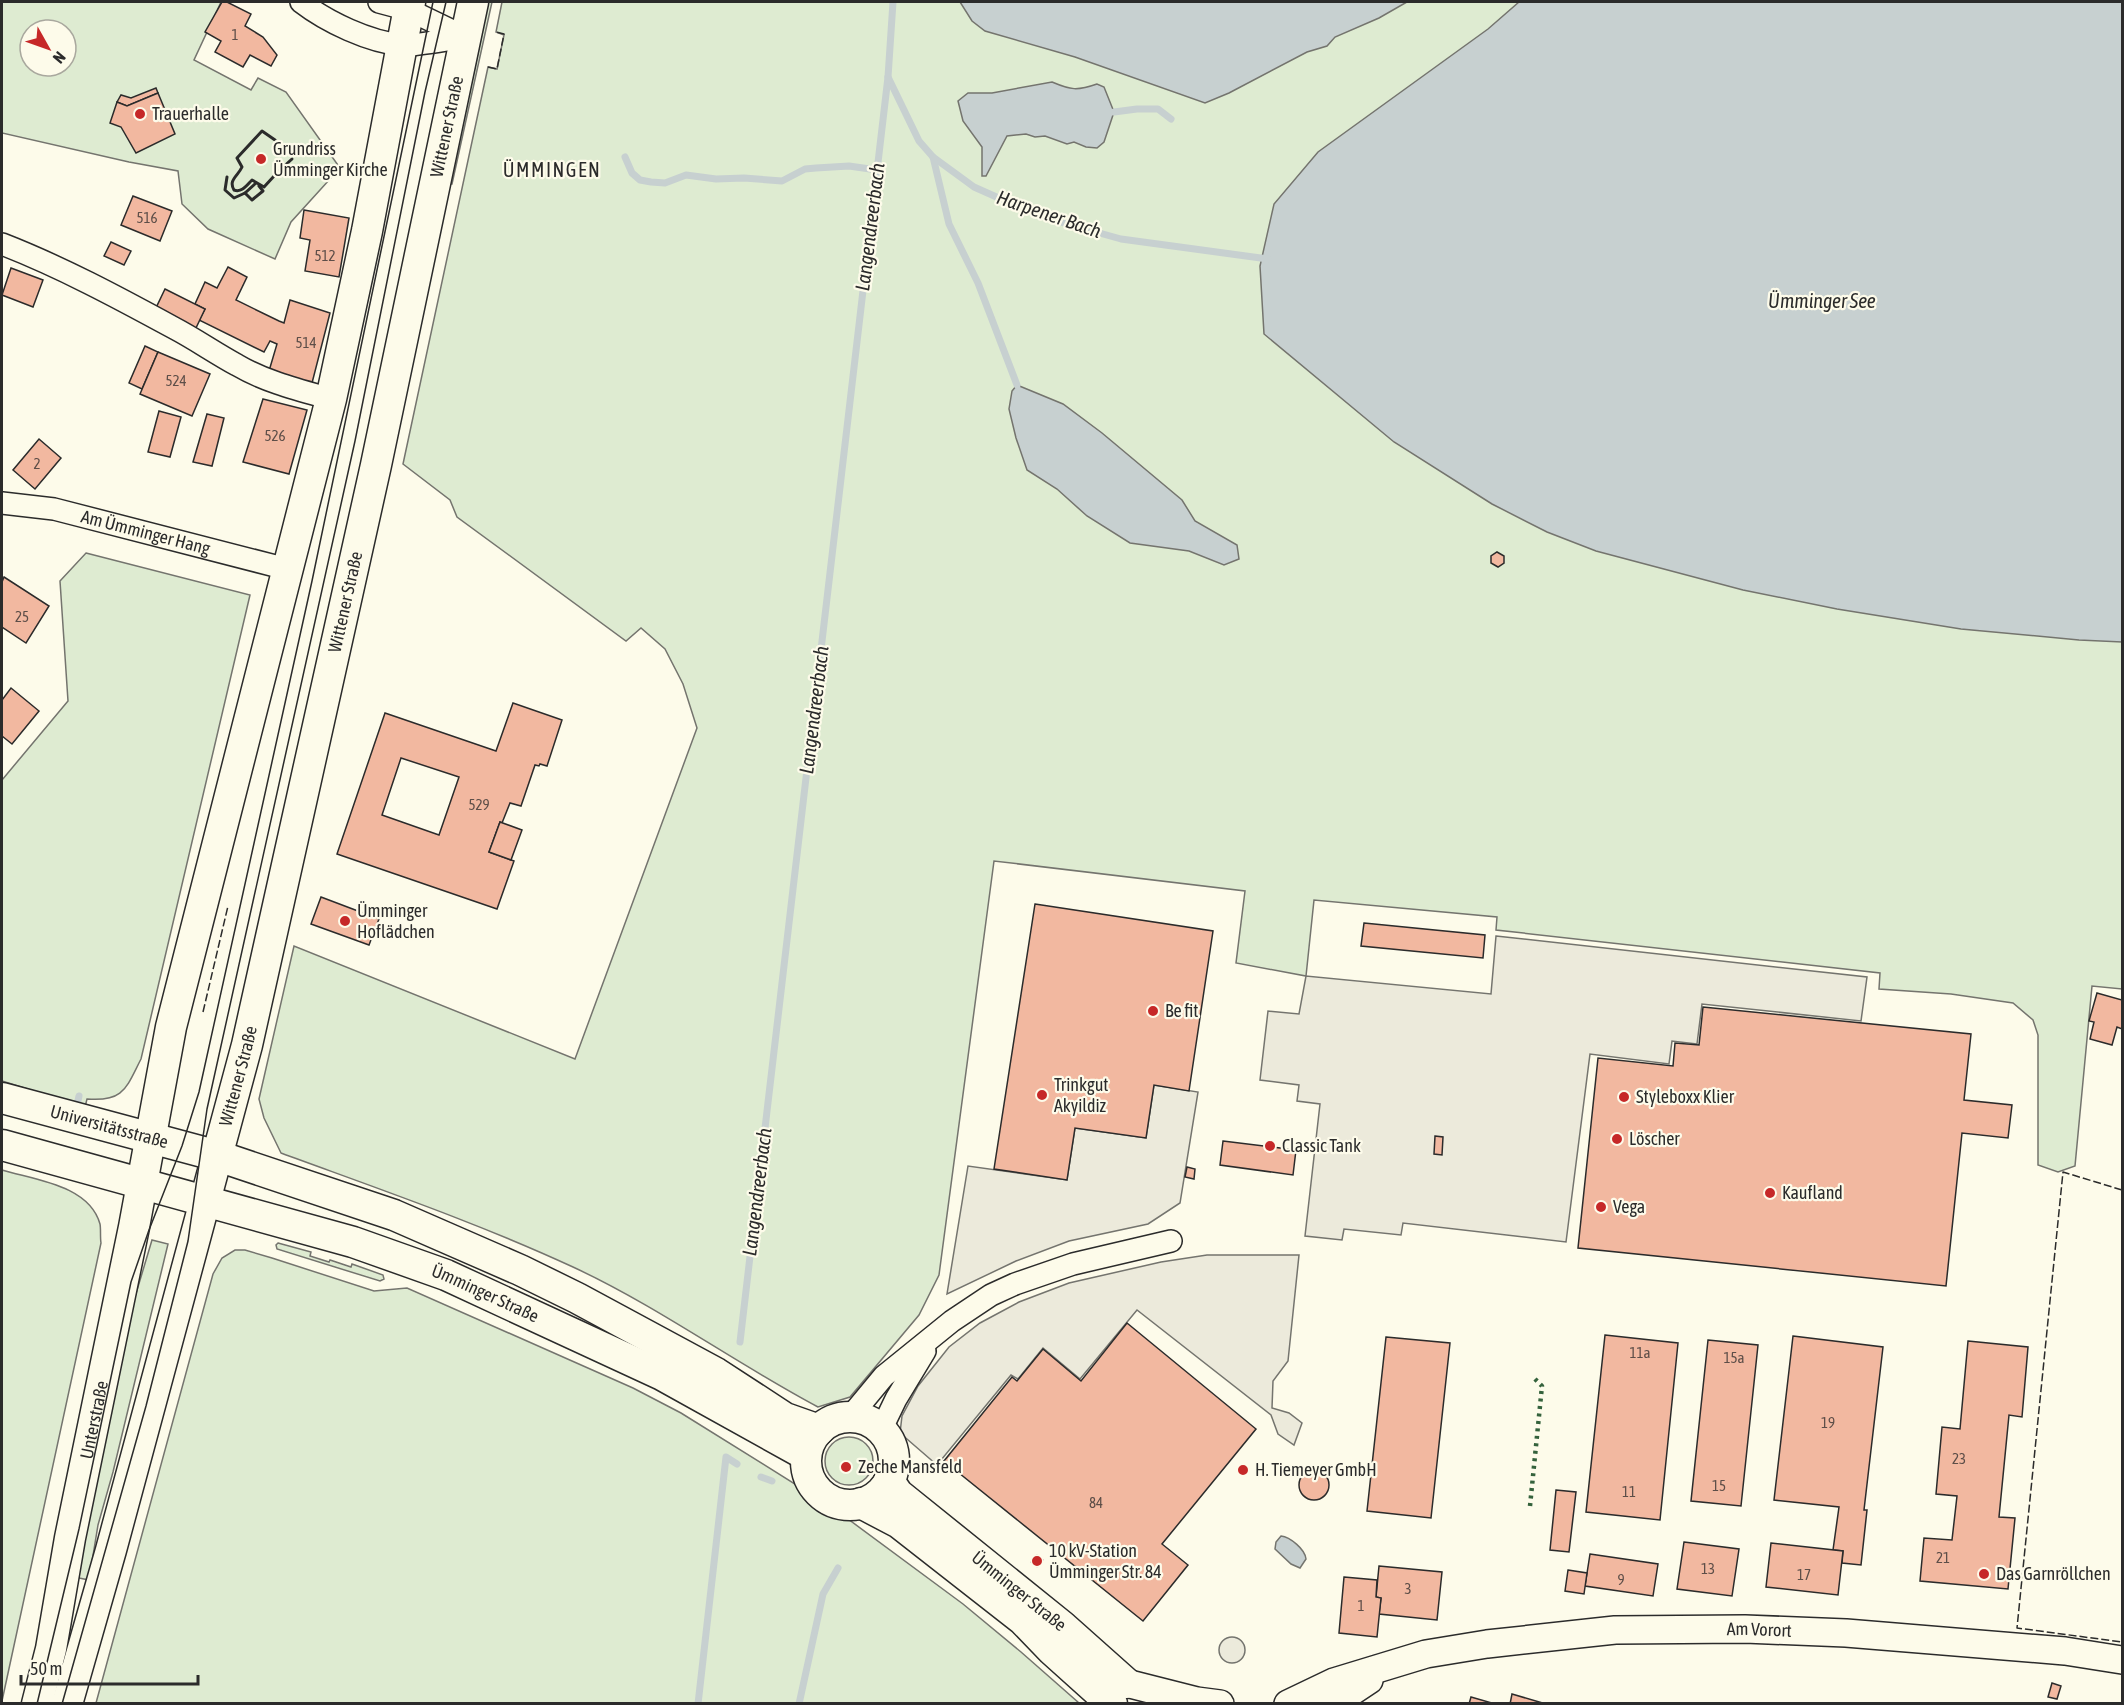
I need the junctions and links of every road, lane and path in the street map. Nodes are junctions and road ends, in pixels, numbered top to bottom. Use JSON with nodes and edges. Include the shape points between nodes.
{"nodes":[{"id":1,"x":301,"y":2,"type":"edge"},
{"id":2,"x":379,"y":2,"type":"edge"},
{"id":3,"x":473,"y":2,"type":"edge"},
{"id":4,"x":409,"y":6,"type":"edge"},
{"id":5,"x":466,"y":37,"type":"junction"},
{"id":6,"x":402,"y":45,"type":"junction"},
{"id":7,"x":2,"y":244,"type":"edge"},
{"id":8,"x":331,"y":399,"type":"junction"},
{"id":9,"x":2,"y":503,"type":"edge"},
{"id":10,"x":287,"y":569,"type":"junction"},
{"id":11,"x":2,"y":1098,"type":"edge"},
{"id":12,"x":150,"y":1138,"type":"junction"},
{"id":13,"x":2,"y":1146,"type":"edge"},
{"id":14,"x":218,"y":1156,"type":"junction"},
{"id":15,"x":142,"y":1185,"type":"junction"},
{"id":16,"x":206,"y":1200,"type":"junction"},
{"id":17,"x":1171,"y":1241,"type":"dead end"},
{"id":18,"x":933,"y":1338,"type":"junction"},
{"id":19,"x":850,"y":1417,"type":"junction"},
{"id":20,"x":881,"y":1430,"type":"junction"},
{"id":21,"x":813,"y":1443,"type":"junction"},
{"id":22,"x":889,"y":1481,"type":"junction"},
{"id":23,"x":861,"y":1503,"type":"junction"},
{"id":24,"x":2122,"y":1660,"type":"edge"},
{"id":25,"x":1395,"y":1663,"type":"junction"},
{"id":26,"x":1119,"y":1693,"type":"edge"},
{"id":27,"x":1288,"y":1703,"type":"edge"},
{"id":28,"x":37,"y":1704,"type":"edge"},
{"id":29,"x":67,"y":1704,"type":"edge"},
{"id":30,"x":1148,"y":1704,"type":"edge"},
{"id":31,"x":1220,"y":1704,"type":"edge"},
{"id":32,"x":1283,"y":1704,"type":"edge"},
{"id":33,"x":1333,"y":1704,"type":"edge"}],
"edges":[{"from":1,"to":6,"type":"street","via":[[318,15],[367,37]]},
{"from":2,"to":4,"type":"street"},
{"from":3,"to":5,"type":"main road","name":"Wittener Straße"},
{"from":4,"to":5,"type":"street"},
{"from":4,"to":6,"type":"main road"},
{"from":5,"to":6,"type":"street"},
{"from":5,"to":14,"type":"main road","name":"Wittener Straße","via":[[248,1045]]},
{"from":6,"to":8,"type":"main road"},
{"from":7,"to":8,"type":"street","via":[[103,289],[238,366],[284,386]]},
{"from":8,"to":10,"type":"main road"},
{"from":9,"to":10,"type":"street","name":"Am Ümminger Hang","via":[[54,509]]},
{"from":10,"to":12,"type":"main road","via":[[171,1027]]},
{"from":11,"to":12,"type":"main road","name":"Universitätsstraße"},
{"from":12,"to":14,"type":"main road","name":"Universitätsstraße"},
{"from":12,"to":15,"type":"main road","name":"Unterstraße"},
{"from":13,"to":15,"type":"main road"},
{"from":14,"to":16,"type":"main road","name":"Wittener Straße"},
{"from":14,"to":21,"type":"main road","name":"Ümminger Straße","via":[[393,1215],[520,1270],[716,1373],[785,1418]]},
{"from":15,"to":16,"type":"main road","name":"Ümminger Straße"},
{"from":15,"to":28,"type":"main road","name":"Unterstraße"},
{"from":16,"to":21,"type":"main road","name":"Ümminger Straße","via":[[353,1242],[446,1275]]},
{"from":16,"to":29,"type":"main road"},
{"from":17,"to":18,"type":"street","via":[[1073,1264],[1015,1284],[976,1305]]},
{"from":18,"to":19,"type":"street","via":[[884,1376]]},
{"from":18,"to":20,"type":"street"},
{"from":19,"to":20,"type":"main road","via":[[870,1422]]},
{"from":19,"to":21,"type":"main road","via":[[828,1423]]},
{"from":20,"to":22,"type":"main road","via":[[893,1450]]},
{"from":21,"to":23,"type":"main road","name":"Ümminger Straße","via":[[808,1475],[816,1489],[837,1503]]},
{"from":22,"to":23,"type":"main road","via":[[872,1499]]},
{"from":22,"to":26,"type":"main road","name":"Ümminger Straße","via":[[898,1494],[1053,1618]]},
{"from":23,"to":26,"type":"main road","name":"Ümminger Straße","via":[[899,1523],[1023,1620],[1052,1650]]},
{"from":24,"to":25,"type":"street","name":"Am Vorort","via":[[1951,1640],[1745,1629],[1615,1630],[1487,1644]]},
{"from":25,"to":27,"type":"street","name":"Am Vorort","via":[[1334,1682]]},
{"from":25,"to":33,"type":"street","name":"Am Vorort"},
{"from":26,"to":30,"type":"street","name":"Ümminger Straße"},
{"from":26,"to":31,"type":"street"},
{"from":27,"to":32,"type":"street","name":"Am Vorort"}]}
